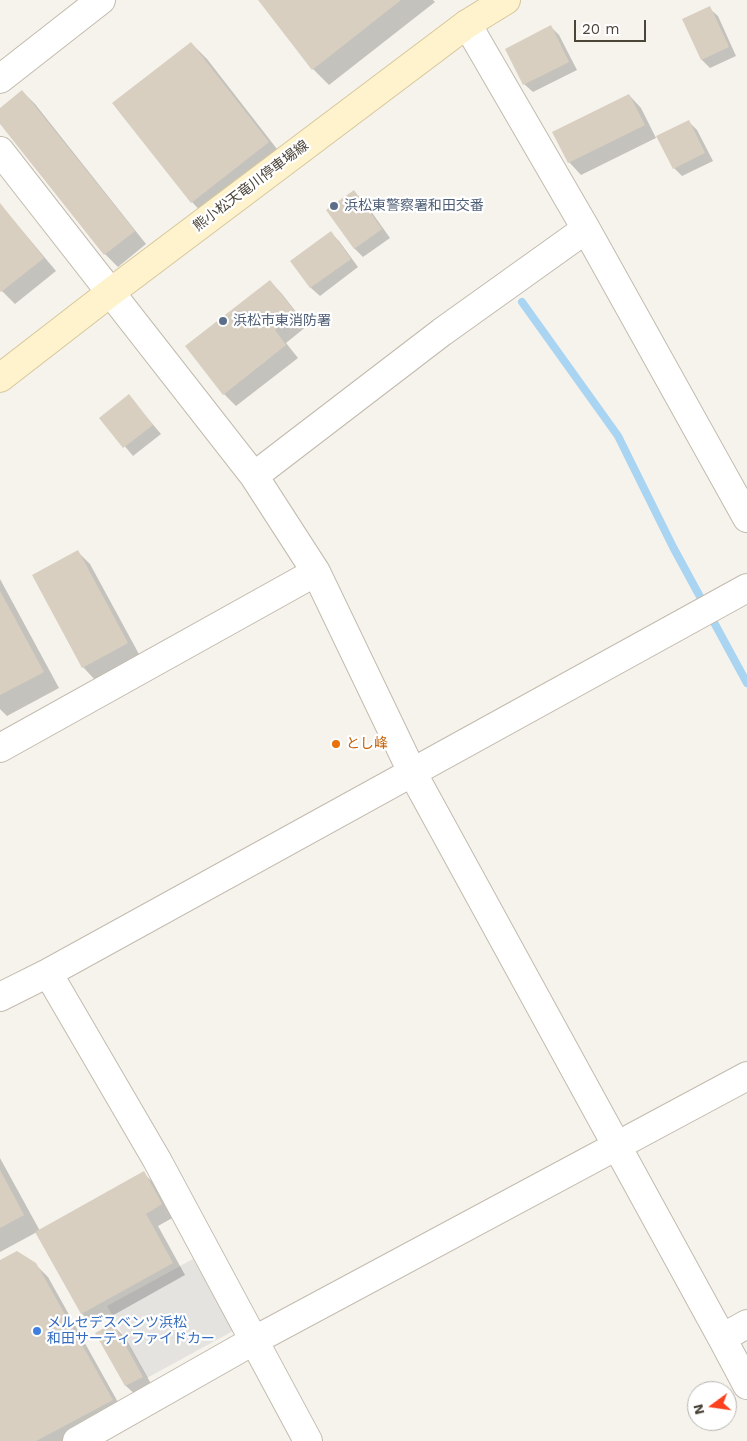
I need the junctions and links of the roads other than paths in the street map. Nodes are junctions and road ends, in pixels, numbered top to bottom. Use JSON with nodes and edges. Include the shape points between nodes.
{"nodes":[{"id":1,"x":101,"y":0,"type":"edge"},
{"id":2,"x":483,"y":9,"type":"edge"},
{"id":3,"x":0,"y":79,"type":"edge"},
{"id":4,"x":0,"y":151,"type":"edge"},
{"id":5,"x":586,"y":229,"type":"junction"},
{"id":6,"x":111,"y":292,"type":"junction"},
{"id":7,"x":0,"y":378,"type":"edge"},
{"id":8,"x":254,"y":476,"type":"junction"},
{"id":9,"x":747,"y":518,"type":"edge"},
{"id":10,"x":316,"y":572,"type":"junction"},
{"id":11,"x":747,"y":588,"type":"edge"},
{"id":12,"x":0,"y":748,"type":"edge"},
{"id":13,"x":412,"y":772,"type":"junction"},
{"id":14,"x":48,"y":973,"type":"junction"},
{"id":15,"x":0,"y":998,"type":"edge"},
{"id":16,"x":747,"y":1076,"type":"edge"},
{"id":17,"x":616,"y":1146,"type":"junction"},
{"id":18,"x":747,"y":1324,"type":"edge"},
{"id":19,"x":722,"y":1338,"type":"junction"},
{"id":20,"x":253,"y":1341,"type":"junction"},
{"id":21,"x":747,"y":1385,"type":"edge"},
{"id":22,"x":77,"y":1441,"type":"edge"},
{"id":23,"x":308,"y":1441,"type":"edge"}],
"edges":[{"from":1,"to":3,"type":"street"},
{"from":2,"to":5,"type":"street"},
{"from":2,"to":6,"type":"main road","name":"熊小松天竜川停車場線"},
{"from":4,"to":6,"type":"street"},
{"from":5,"to":8,"type":"street","via":[[442,332]]},
{"from":5,"to":9,"type":"street"},
{"from":6,"to":7,"type":"main road","name":"熊小松天竜川停車場線"},
{"from":6,"to":8,"type":"street"},
{"from":8,"to":10,"type":"street"},
{"from":10,"to":12,"type":"street"},
{"from":10,"to":13,"type":"street"},
{"from":11,"to":13,"type":"street"},
{"from":13,"to":14,"type":"street"},
{"from":13,"to":17,"type":"street"},
{"from":14,"to":15,"type":"street"},
{"from":14,"to":20,"type":"street","via":[[156,1160]]},
{"from":16,"to":17,"type":"street"},
{"from":17,"to":19,"type":"street"},
{"from":17,"to":20,"type":"street"},
{"from":18,"to":19,"type":"street"},
{"from":19,"to":21,"type":"street"},
{"from":20,"to":22,"type":"street"},
{"from":20,"to":23,"type":"street"}]}
